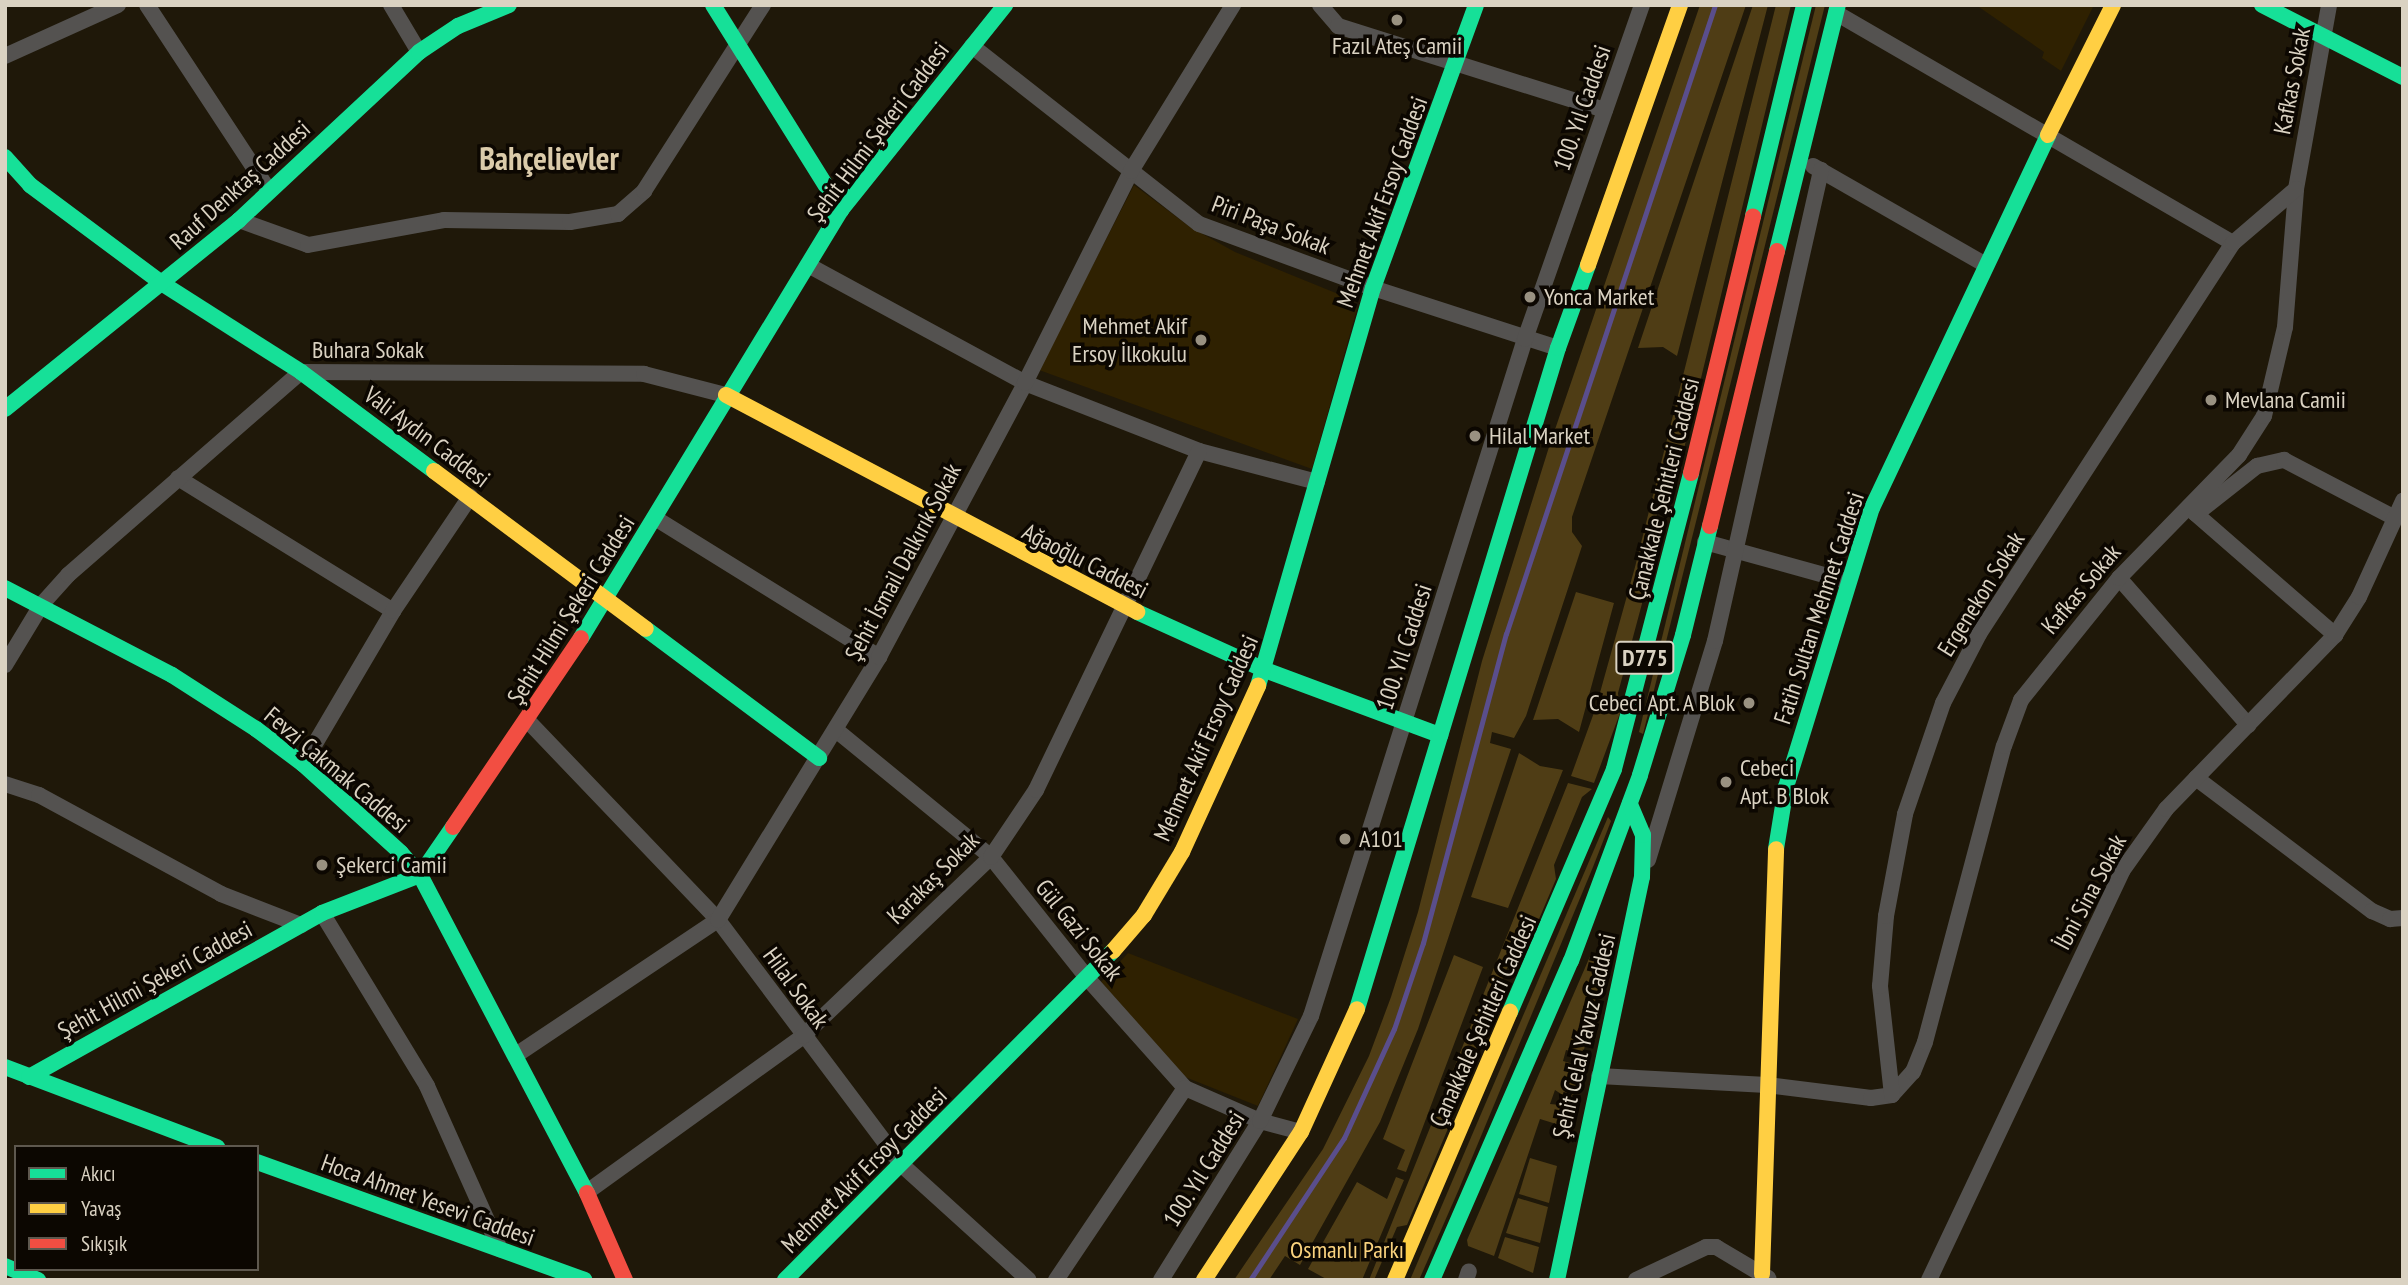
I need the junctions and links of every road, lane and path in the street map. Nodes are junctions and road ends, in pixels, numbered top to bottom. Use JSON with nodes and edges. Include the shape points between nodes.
{"nodes":[{"id":1,"x":118,"y":5,"type":"edge"},
{"id":2,"x":147,"y":5,"type":"edge"},
{"id":3,"x":391,"y":5,"type":"edge"},
{"id":4,"x":509,"y":5,"type":"edge"},
{"id":5,"x":713,"y":5,"type":"edge"},
{"id":6,"x":763,"y":5,"type":"edge"},
{"id":7,"x":1005,"y":5,"type":"edge"},
{"id":8,"x":1233,"y":5,"type":"edge"},
{"id":9,"x":1320,"y":5,"type":"edge"},
{"id":10,"x":1476,"y":5,"type":"edge"},
{"id":11,"x":1642,"y":5,"type":"edge"},
{"id":12,"x":1680,"y":5,"type":"edge"},
{"id":13,"x":1804,"y":5,"type":"edge"},
{"id":14,"x":2113,"y":5,"type":"edge"},
{"id":15,"x":2262,"y":5,"type":"edge"},
{"id":16,"x":2329,"y":5,"type":"edge"},
{"id":17,"x":1837,"y":9,"type":"edge"},
{"id":18,"x":2324,"y":38,"type":"junction"},
{"id":19,"x":735,"y":44,"type":"junction"},
{"id":20,"x":972,"y":46,"type":"junction"},
{"id":21,"x":419,"y":52,"type":"junction"},
{"id":22,"x":5,"y":56,"type":"edge"},
{"id":23,"x":1455,"y":66,"type":"junction"},
{"id":24,"x":2403,"y":77,"type":"edge"},
{"id":25,"x":1605,"y":110,"type":"junction"},
{"id":26,"x":2048,"y":138,"type":"junction"},
{"id":27,"x":5,"y":157,"type":"edge"},
{"id":28,"x":1799,"y":158,"type":"junction"},
{"id":29,"x":1821,"y":170,"type":"junction"},
{"id":30,"x":1131,"y":171,"type":"junction"},
{"id":31,"x":2296,"y":189,"type":"junction"},
{"id":32,"x":269,"y":191,"type":"junction"},
{"id":33,"x":841,"y":210,"type":"junction"},
{"id":34,"x":239,"y":220,"type":"junction"},
{"id":35,"x":2233,"y":243,"type":"junction"},
{"id":36,"x":1984,"y":264,"type":"junction"},
{"id":37,"x":808,"y":265,"type":"junction"},
{"id":38,"x":163,"y":284,"type":"junction"},
{"id":39,"x":1373,"y":288,"type":"junction"},
{"id":40,"x":1525,"y":339,"type":"junction"},
{"id":41,"x":1558,"y":348,"type":"junction"},
{"id":42,"x":301,"y":372,"type":"junction"},
{"id":43,"x":1026,"y":383,"type":"junction"},
{"id":44,"x":726,"y":394,"type":"junction"},
{"id":45,"x":5,"y":409,"type":"edge"},
{"id":46,"x":1199,"y":451,"type":"junction"},
{"id":47,"x":178,"y":478,"type":"junction"},
{"id":48,"x":1317,"y":482,"type":"junction"},
{"id":49,"x":470,"y":497,"type":"junction"},
{"id":50,"x":2403,"y":501,"type":"edge"},
{"id":51,"x":2192,"y":510,"type":"junction"},
{"id":52,"x":655,"y":518,"type":"junction"},
{"id":53,"x":2395,"y":518,"type":"junction"},
{"id":54,"x":951,"y":519,"type":"junction"},
{"id":55,"x":1705,"y":542,"type":"junction"},
{"id":56,"x":1736,"y":551,"type":"junction"},
{"id":57,"x":2119,"y":578,"type":"junction"},
{"id":58,"x":1846,"y":581,"type":"junction"},
{"id":59,"x":5,"y":588,"type":"edge"},
{"id":60,"x":607,"y":598,"type":"junction"},
{"id":61,"x":42,"y":604,"type":"junction"},
{"id":62,"x":1125,"y":607,"type":"junction"},
{"id":63,"x":393,"y":611,"type":"junction"},
{"id":64,"x":2335,"y":635,"type":"junction"},
{"id":65,"x":879,"y":657,"type":"junction"},
{"id":66,"x":5,"y":665,"type":"edge"},
{"id":67,"x":1265,"y":670,"type":"junction"},
{"id":68,"x":528,"y":721,"type":"junction"},
{"id":69,"x":1404,"y":722,"type":"junction"},
{"id":70,"x":2249,"y":725,"type":"junction"},
{"id":71,"x":835,"y":730,"type":"junction"},
{"id":72,"x":1440,"y":735,"type":"junction"},
{"id":73,"x":819,"y":758,"type":"junction"},
{"id":74,"x":303,"y":764,"type":"junction"},
{"id":75,"x":1614,"y":769,"type":"junction"},
{"id":76,"x":1640,"y":775,"type":"junction"},
{"id":77,"x":2196,"y":778,"type":"junction"},
{"id":78,"x":5,"y":784,"type":"edge"},
{"id":79,"x":1630,"y":804,"type":"junction"},
{"id":80,"x":991,"y":857,"type":"junction"},
{"id":81,"x":420,"y":875,"type":"junction"},
{"id":82,"x":1643,"y":877,"type":"junction"},
{"id":83,"x":322,"y":913,"type":"junction"},
{"id":84,"x":2402,"y":918,"type":"edge"},
{"id":85,"x":718,"y":920,"type":"junction"},
{"id":86,"x":301,"y":925,"type":"junction"},
{"id":87,"x":1088,"y":979,"type":"junction"},
{"id":88,"x":803,"y":1036,"type":"junction"},
{"id":89,"x":516,"y":1055,"type":"junction"},
{"id":90,"x":5,"y":1067,"type":"edge"},
{"id":91,"x":1599,"y":1076,"type":"junction"},
{"id":92,"x":29,"y":1077,"type":"junction"},
{"id":93,"x":1767,"y":1085,"type":"junction"},
{"id":94,"x":1185,"y":1088,"type":"junction"},
{"id":95,"x":1892,"y":1095,"type":"junction"},
{"id":96,"x":1260,"y":1121,"type":"junction"},
{"id":97,"x":1301,"y":1132,"type":"junction"},
{"id":98,"x":212,"y":1145,"type":"edge"},
{"id":99,"x":259,"y":1163,"type":"edge"},
{"id":100,"x":902,"y":1165,"type":"junction"},
{"id":101,"x":587,"y":1192,"type":"junction"},
{"id":102,"x":500,"y":1249,"type":"junction"},
{"id":103,"x":17,"y":1271,"type":"edge"},
{"id":104,"x":1766,"y":1277,"type":"edge"},
{"id":105,"x":38,"y":1280,"type":"edge"},
{"id":106,"x":584,"y":1280,"type":"edge"},
{"id":107,"x":625,"y":1280,"type":"edge"},
{"id":108,"x":785,"y":1280,"type":"edge"},
{"id":109,"x":1029,"y":1280,"type":"edge"},
{"id":110,"x":1056,"y":1280,"type":"edge"},
{"id":111,"x":1161,"y":1280,"type":"edge"},
{"id":112,"x":1204,"y":1280,"type":"edge"},
{"id":113,"x":1395,"y":1280,"type":"edge"},
{"id":114,"x":1432,"y":1280,"type":"edge"},
{"id":115,"x":1558,"y":1280,"type":"edge"},
{"id":116,"x":1636,"y":1280,"type":"edge"},
{"id":117,"x":1929,"y":1280,"type":"edge"}],
"edges":[{"from":1,"to":22,"type":"street"},
{"from":2,"to":32,"type":"street"},
{"from":3,"to":21,"type":"street"},
{"from":4,"to":21,"type":"main road","name":"Rauf Denktaş Caddesi","via":[[458,26]]},
{"from":5,"to":19,"type":"main road"},
{"from":6,"to":19,"type":"street"},
{"from":7,"to":20,"type":"main road","name":"Şehit Hilmi Şekeri Caddesi"},
{"from":8,"to":30,"type":"street","name":"Şehit İsmail Dalkırık Sokak"},
{"from":9,"to":23,"type":"street","via":[[1338,26]]},
{"from":10,"to":23,"type":"main road","name":"Mehmet Akif Ersoy Caddesi"},
{"from":11,"to":25,"type":"street","name":"100. Yıl Caddesi"},
{"from":12,"to":41,"type":"main road"},
{"from":13,"to":75,"type":"main road","name":"Çanakkale Şehitleri Caddesi","number":"D775","via":[[1654,628]]},
{"from":14,"to":26,"type":"main road","name":"Fatih Sultan Mehmet Caddesi"},
{"from":15,"to":18,"type":"main road"},
{"from":16,"to":18,"type":"street","name":"Kafkas Sokak"},
{"from":17,"to":26,"type":"street"},
{"from":17,"to":28,"type":"main road","number":"D775"},
{"from":18,"to":24,"type":"main road"},
{"from":18,"to":31,"type":"street","name":"Kafkas Sokak"},
{"from":19,"to":33,"type":"main road"},
{"from":19,"to":34,"type":"street","via":[[644,191],[618,214],[570,222],[444,220],[308,245]]},
{"from":20,"to":30,"type":"street","name":"Piri Paşa Sokak"},
{"from":20,"to":33,"type":"main road","name":"Şehit Hilmi Şekeri Caddesi"},
{"from":21,"to":32,"type":"main road","name":"Rauf Denktaş Caddesi"},
{"from":23,"to":25,"type":"street"},
{"from":23,"to":39,"type":"main road","name":"Mehmet Akif Ersoy Caddesi"},
{"from":25,"to":40,"type":"street","name":"100. Yıl Caddesi"},
{"from":26,"to":35,"type":"street"},
{"from":26,"to":36,"type":"main road","name":"Fatih Sultan Mehmet Caddesi"},
{"from":27,"to":38,"type":"main road","name":"Vali Aydın Caddesi","via":[[30,185]]},
{"from":28,"to":29,"type":"street"},
{"from":28,"to":55,"type":"main road","number":"D775"},
{"from":29,"to":36,"type":"street"},
{"from":29,"to":56,"type":"street"},
{"from":30,"to":39,"type":"street","name":"Piri Paşa Sokak","via":[[1199,224]]},
{"from":30,"to":43,"type":"street","name":"Şehit İsmail Dalkırık Sokak"},
{"from":31,"to":35,"type":"street","name":"Ergenekon Sokak"},
{"from":31,"to":51,"type":"street","name":"Kafkas Sokak","via":[[2285,327],[2271,395],[2254,436]]},
{"from":32,"to":34,"type":"main road","name":"Rauf Denktaş Caddesi"},
{"from":33,"to":37,"type":"main road","name":"Şehit Hilmi Şekeri Caddesi"},
{"from":34,"to":38,"type":"main road","name":"Rauf Denktaş Caddesi"},
{"from":35,"to":95,"type":"street","name":"Ergenekon Sokak","via":[[1979,634],[1929,737],[1905,814],[1881,954],[1880,1007]]},
{"from":36,"to":58,"type":"main road","name":"Fatih Sultan Mehmet Caddesi","via":[[1872,509]]},
{"from":37,"to":43,"type":"street"},
{"from":37,"to":44,"type":"main road","name":"Şehit Hilmi Şekeri Caddesi"},
{"from":38,"to":42,"type":"main road","name":"Vali Aydın Caddesi"},
{"from":38,"to":45,"type":"main road","name":"Rauf Denktaş Caddesi"},
{"from":39,"to":40,"type":"street","name":"Piri Paşa Sokak"},
{"from":39,"to":48,"type":"main road","name":"Mehmet Akif Ersoy Caddesi"},
{"from":40,"to":41,"type":"street","name":"Piri Paşa Sokak"},
{"from":40,"to":69,"type":"street","name":"100. Yıl Caddesi"},
{"from":41,"to":72,"type":"main road"},
{"from":42,"to":44,"type":"street","name":"Buhara Sokak","via":[[644,374]]},
{"from":42,"to":47,"type":"street","name":"Buhara Sokak"},
{"from":42,"to":49,"type":"main road","name":"Vali Aydın Caddesi"},
{"from":43,"to":46,"type":"street"},
{"from":43,"to":54,"type":"street","name":"Şehit İsmail Dalkırık Sokak"},
{"from":44,"to":52,"type":"main road","name":"Şehit Hilmi Şekeri Caddesi"},
{"from":44,"to":54,"type":"main road","name":"Ağaoğlu Caddesi"},
{"from":46,"to":48,"type":"street"},
{"from":46,"to":62,"type":"street","name":"Karakaş Sokak"},
{"from":47,"to":61,"type":"street","name":"Buhara Sokak","via":[[68,575]]},
{"from":47,"to":63,"type":"street"},
{"from":48,"to":67,"type":"main road","name":"Mehmet Akif Ersoy Caddesi"},
{"from":49,"to":60,"type":"main road","name":"Vali Aydın Caddesi"},
{"from":49,"to":63,"type":"street"},
{"from":50,"to":53,"type":"street","name":"İbni Sina Sokak"},
{"from":51,"to":53,"type":"street","via":[[2258,466],[2284,460]]},
{"from":51,"to":57,"type":"street","name":"Kafkas Sokak"},
{"from":51,"to":64,"type":"street"},
{"from":52,"to":60,"type":"main road","name":"Şehit Hilmi Şekeri Caddesi"},
{"from":52,"to":65,"type":"street"},
{"from":53,"to":64,"type":"street","name":"İbni Sina Sokak","via":[[2359,597]]},
{"from":54,"to":62,"type":"main road","name":"Ağaoğlu Caddesi"},
{"from":54,"to":65,"type":"street","name":"Şehit İsmail Dalkırık Sokak"},
{"from":55,"to":56,"type":"street"},
{"from":55,"to":76,"type":"main road","number":"D775"},
{"from":56,"to":58,"type":"street"},
{"from":56,"to":82,"type":"street","via":[[1700,698]]},
{"from":57,"to":70,"type":"street"},
{"from":57,"to":95,"type":"street","name":"Kafkas Sokak","via":[[2034,679],[2012,720],[1964,883],[1920,1060]]},
{"from":58,"to":93,"type":"main road","name":"Fatih Sultan Mehmet Caddesi","via":[[1778,829]]},
{"from":59,"to":61,"type":"main road","name":"Fevzi Çakmak Caddesi"},
{"from":60,"to":68,"type":"main road","name":"Şehit Hilmi Şekeri Caddesi"},
{"from":60,"to":73,"type":"main road","name":"Vali Aydın Caddesi"},
{"from":61,"to":66,"type":"street","name":"Buhara Sokak"},
{"from":61,"to":74,"type":"main road","name":"Fevzi Çakmak Caddesi","via":[[195,689]]},
{"from":62,"to":67,"type":"main road","name":"Ağaoğlu Caddesi"},
{"from":62,"to":80,"type":"street","name":"Karakaş Sokak","via":[[1036,790]]},
{"from":63,"to":74,"type":"street"},
{"from":64,"to":70,"type":"street","name":"İbni Sina Sokak"},
{"from":65,"to":71,"type":"street","name":"Şehit İsmail Dalkırık Sokak"},
{"from":67,"to":69,"type":"main road","name":"Ağaoğlu Caddesi"},
{"from":67,"to":87,"type":"main road","name":"Mehmet Akif Ersoy Caddesi","via":[[1164,886]]},
{"from":68,"to":81,"type":"main road","name":"Şehit Hilmi Şekeri Caddesi"},
{"from":68,"to":85,"type":"street","name":"Hilal Sokak"},
{"from":69,"to":72,"type":"main road","name":"Ağaoğlu Caddesi"},
{"from":69,"to":96,"type":"street","name":"100. Yıl Caddesi","via":[[1311,1016]]},
{"from":70,"to":77,"type":"street","name":"İbni Sina Sokak"},
{"from":71,"to":73,"type":"street","name":"Şehit İsmail Dalkırık Sokak"},
{"from":71,"to":80,"type":"street","name":"Gül Gazi Sokak"},
{"from":72,"to":97,"type":"main road","via":[[1365,989],[1326,1086]]},
{"from":73,"to":85,"type":"street","name":"Şehit İsmail Dalkırık Sokak"},
{"from":74,"to":81,"type":"main road","name":"Fevzi Çakmak Caddesi"},
{"from":75,"to":76,"type":"main road"},
{"from":75,"to":113,"type":"main road","name":"Çanakkale Şehitleri Caddesi","number":"D775"},
{"from":76,"to":79,"type":"main road","number":"D775"},
{"from":77,"to":84,"type":"street","via":[[2372,912]]},
{"from":77,"to":117,"type":"street","name":"İbni Sina Sokak","via":[[2166,809],[2122,871]]},
{"from":78,"to":86,"type":"street","via":[[39,795],[221,894]]},
{"from":79,"to":82,"type":"main road","name":"Şehit Celal Yavuz Caddesi","via":[[1643,835]]},
{"from":79,"to":114,"type":"main road","number":"D775","via":[[1570,961]]},
{"from":80,"to":87,"type":"street","name":"Gül Gazi Sokak"},
{"from":80,"to":88,"type":"street","name":"Karakaş Sokak"},
{"from":81,"to":83,"type":"main road","name":"Şehit Hilmi Şekeri Caddesi"},
{"from":81,"to":89,"type":"main road","name":"Fevzi Çakmak Caddesi"},
{"from":82,"to":91,"type":"main road","name":"Şehit Celal Yavuz Caddesi"},
{"from":83,"to":86,"type":"main road","name":"Şehit Hilmi Şekeri Caddesi"},
{"from":83,"to":102,"type":"street","via":[[428,1086]]},
{"from":85,"to":88,"type":"street","name":"Hilal Sokak"},
{"from":85,"to":89,"type":"street","name":"Şehit İsmail Dalkırık Sokak"},
{"from":86,"to":92,"type":"main road","name":"Şehit Hilmi Şekeri Caddesi"},
{"from":87,"to":94,"type":"street","name":"Gül Gazi Sokak"},
{"from":87,"to":100,"type":"main road","name":"Mehmet Akif Ersoy Caddesi"},
{"from":88,"to":100,"type":"street","name":"Hilal Sokak"},
{"from":88,"to":101,"type":"street","name":"Karakaş Sokak"},
{"from":89,"to":101,"type":"main road","name":"Fevzi Çakmak Caddesi"},
{"from":90,"to":92,"type":"main road"},
{"from":91,"to":93,"type":"street"},
{"from":91,"to":115,"type":"main road","name":"Şehit Celal Yavuz Caddesi","via":[[1568,1211]]},
{"from":92,"to":98,"type":"main road"},
{"from":93,"to":95,"type":"street","via":[[1871,1098]]},
{"from":93,"to":104,"type":"main road","name":"Fatih Sultan Mehmet Caddesi"},
{"from":94,"to":96,"type":"street","name":"Gül Gazi Sokak"},
{"from":94,"to":110,"type":"street"},
{"from":96,"to":97,"type":"street","name":"Gül Gazi Sokak"},
{"from":96,"to":111,"type":"street","name":"100. Yıl Caddesi"},
{"from":97,"to":112,"type":"main road"},
{"from":99,"to":102,"type":"main road","name":"Hoca Ahmet Yesevi Caddesi"},
{"from":100,"to":108,"type":"main road","name":"Mehmet Akif Ersoy Caddesi"},
{"from":100,"to":109,"type":"street","name":"Hilal Sokak"},
{"from":101,"to":107,"type":"main road","name":"Fevzi Çakmak Caddesi"},
{"from":102,"to":106,"type":"main road","name":"Hoca Ahmet Yesevi Caddesi"},
{"from":103,"to":105,"type":"main road"},
{"from":104,"to":116,"type":"street","via":[[1724,1250],[1706,1247]]}]}
